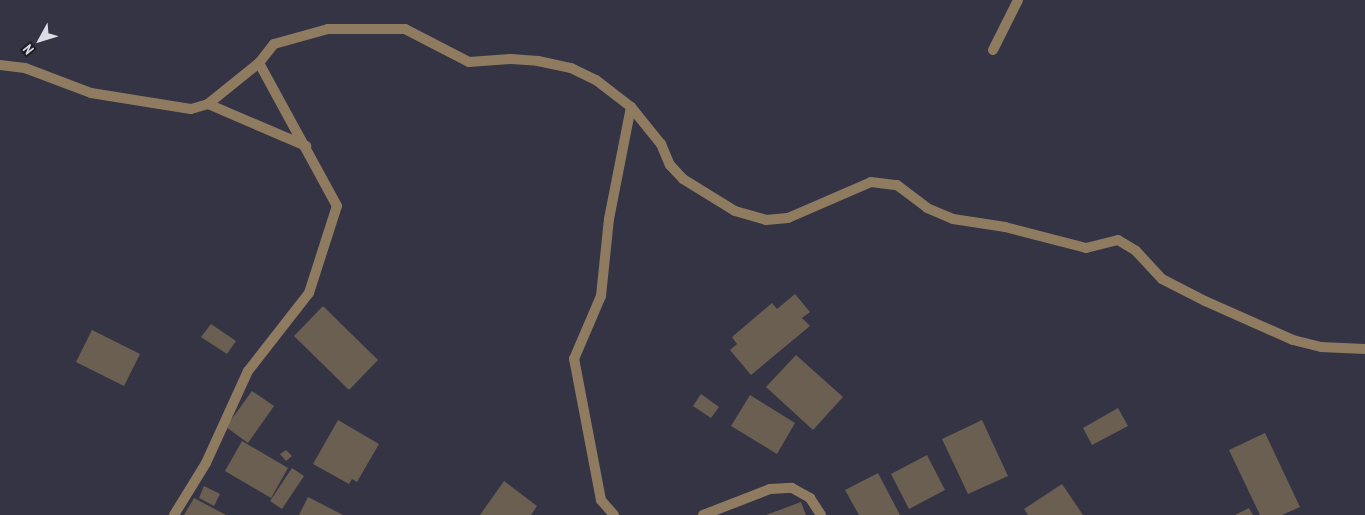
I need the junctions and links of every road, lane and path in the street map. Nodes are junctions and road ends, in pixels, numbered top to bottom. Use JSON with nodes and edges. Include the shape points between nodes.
{"nodes":[{"id":1,"x":1018,"y":0,"type":"edge"},
{"id":2,"x":993,"y":50,"type":"dead end"},
{"id":3,"x":259,"y":63,"type":"junction"},
{"id":4,"x":0,"y":65,"type":"edge"},
{"id":5,"x":208,"y":104,"type":"junction"},
{"id":6,"x":631,"y":107,"type":"junction"},
{"id":7,"x":306,"y":146,"type":"junction"},
{"id":8,"x":1365,"y":349,"type":"edge"},
{"id":9,"x":174,"y":515,"type":"edge"},
{"id":10,"x":614,"y":515,"type":"edge"},
{"id":11,"x":702,"y":515,"type":"edge"},
{"id":12,"x":822,"y":515,"type":"edge"}],
"edges":[{"from":1,"to":2,"type":"street"},
{"from":3,"to":5,"type":"street"},
{"from":3,"to":6,"type":"street","via":[[274,44],[328,29],[405,29],[469,62],[511,59],[571,68],[596,80]]},
{"from":3,"to":7,"type":"street"},
{"from":4,"to":5,"type":"street","via":[[25,68],[91,93],[191,109]]},
{"from":5,"to":7,"type":"street"},
{"from":6,"to":8,"type":"street","via":[[661,144],[670,165],[683,179],[735,212],[766,220],[788,218],[871,182],[897,185],[927,208],[953,219],[1005,227],[1086,248],[1118,240],[1136,251],[1162,279],[1293,340],[1321,347]]},
{"from":6,"to":10,"type":"street","via":[[609,219],[601,296],[574,359],[601,500]]},
{"from":7,"to":9,"type":"street","via":[[338,206],[309,293],[248,371],[206,463]]},
{"from":11,"to":12,"type":"street","via":[[770,489],[792,488],[810,498]]}]}
